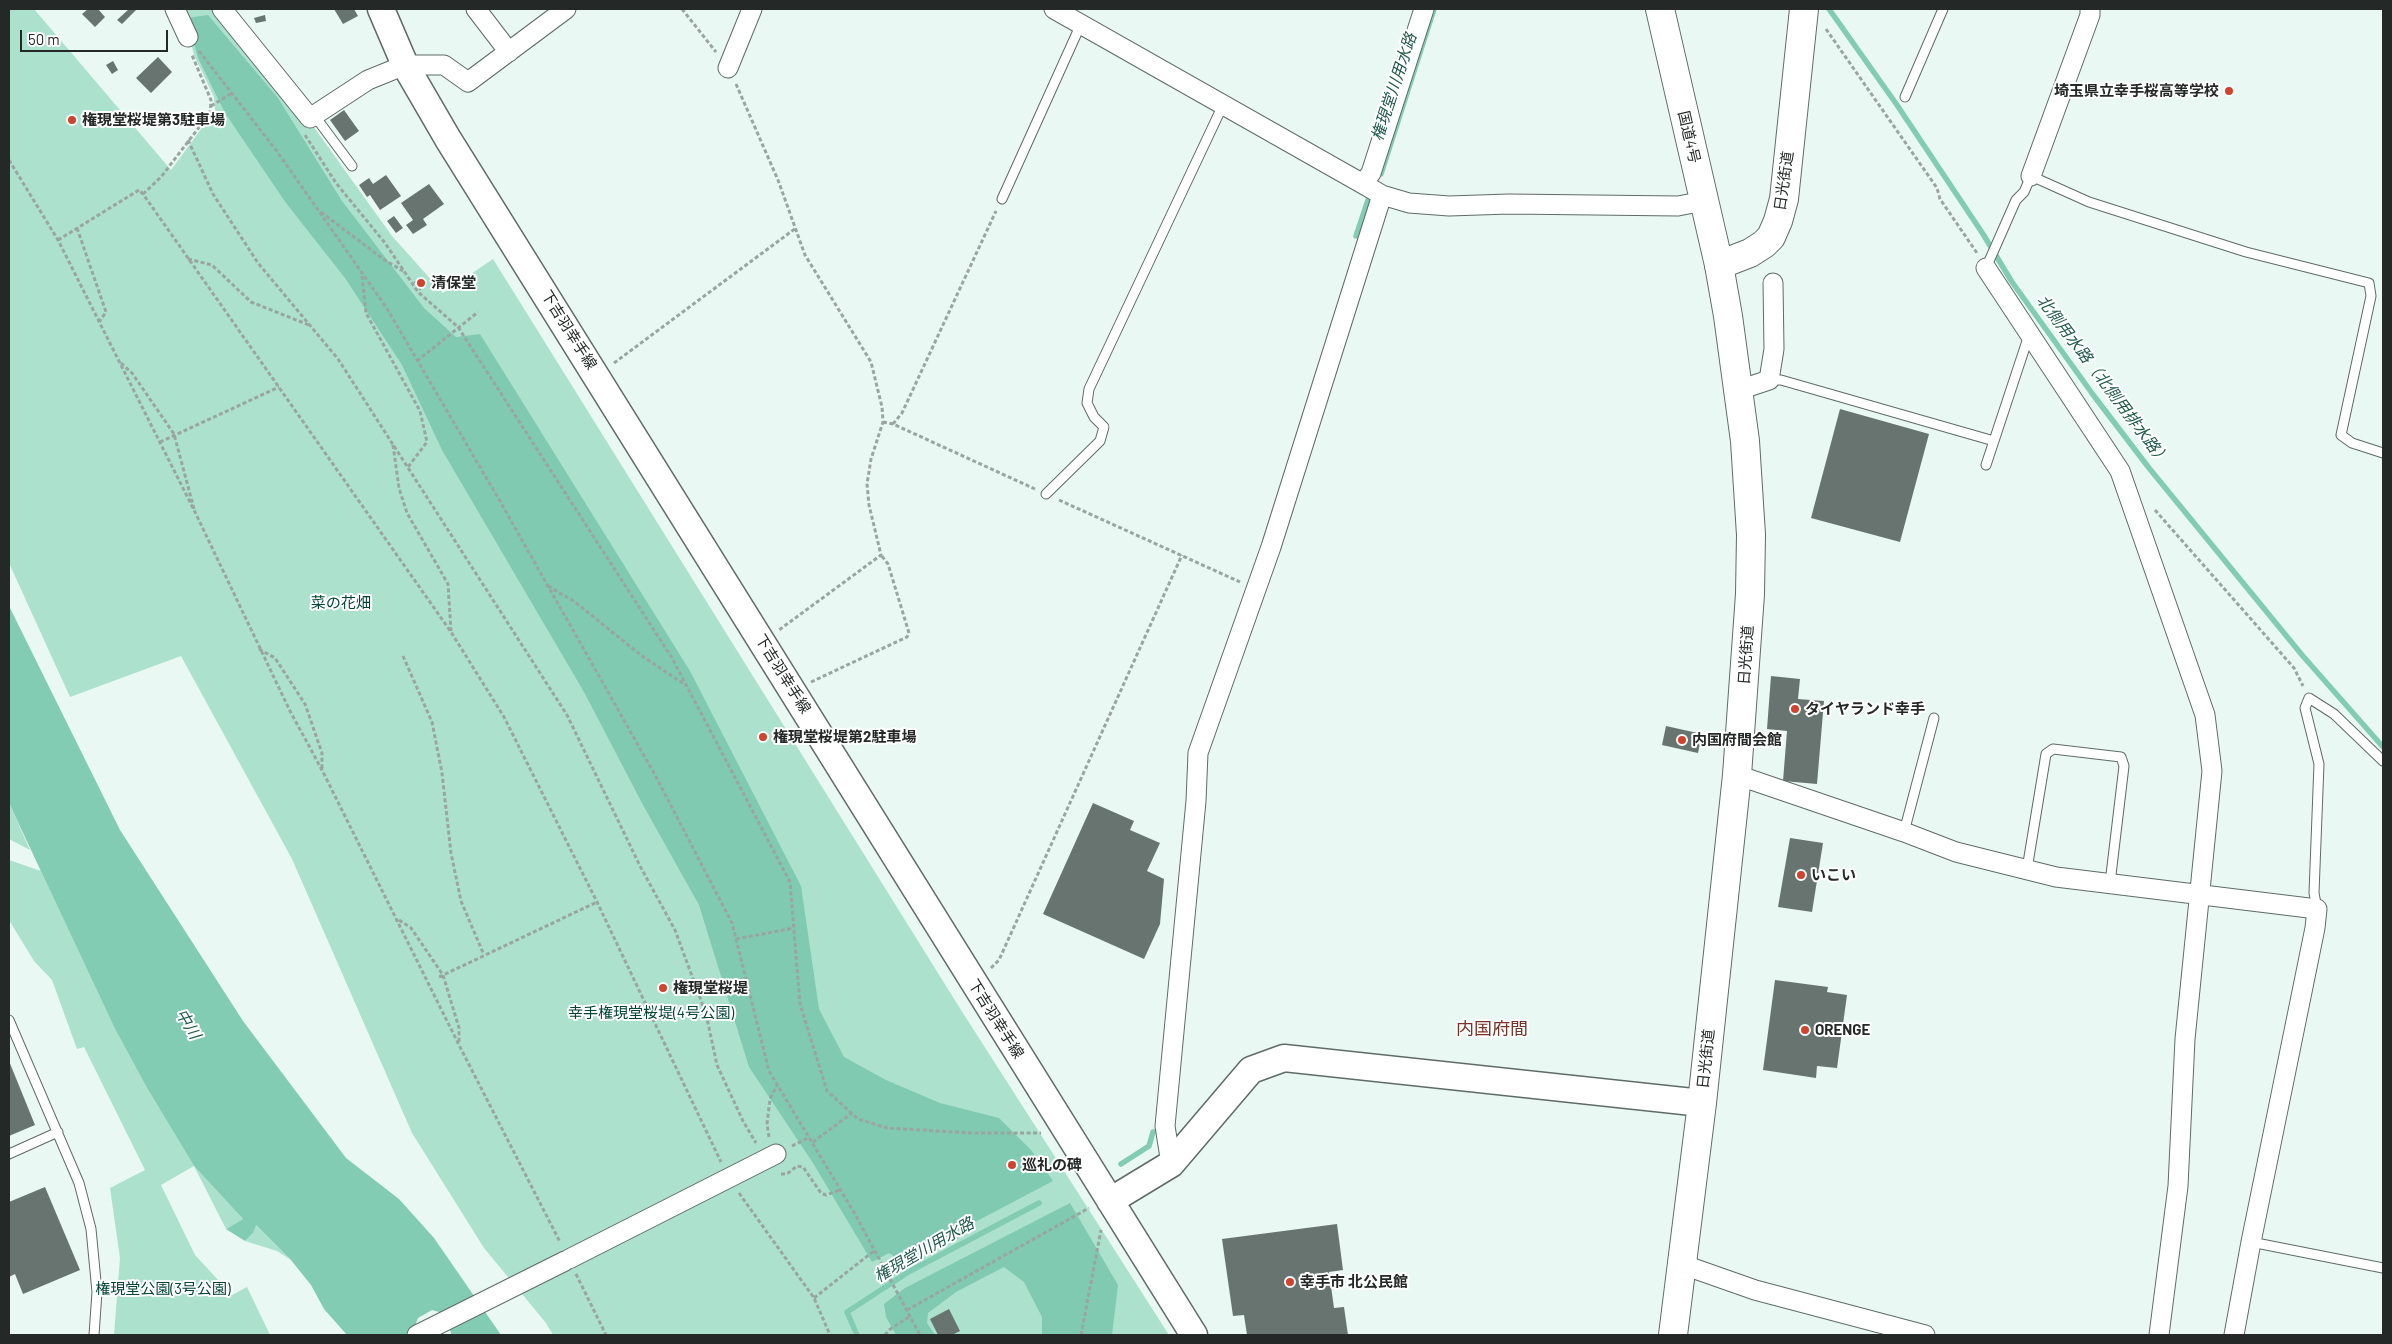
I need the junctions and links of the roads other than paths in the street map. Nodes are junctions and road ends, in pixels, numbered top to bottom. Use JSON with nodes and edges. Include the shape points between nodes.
{"nodes":[{"id":1,"x":164,"y":9,"type":"edge"},
{"id":2,"x":175,"y":9,"type":"edge"},
{"id":3,"x":222,"y":9,"type":"edge"},
{"id":4,"x":380,"y":9,"type":"edge"},
{"id":5,"x":476,"y":9,"type":"edge"},
{"id":6,"x":566,"y":9,"type":"edge"},
{"id":7,"x":752,"y":9,"type":"edge"},
{"id":8,"x":1054,"y":9,"type":"edge"},
{"id":9,"x":1424,"y":9,"type":"edge"},
{"id":10,"x":1660,"y":9,"type":"edge"},
{"id":11,"x":1943,"y":9,"type":"edge"},
{"id":12,"x":2090,"y":9,"type":"edge"},
{"id":13,"x":1813,"y":16,"type":"edge"},
{"id":14,"x":1085,"y":17,"type":"edge"},
{"id":15,"x":188,"y":37,"type":"joint"},
{"id":16,"x":509,"y":52,"type":"junction"},
{"id":17,"x":405,"y":65,"type":"junction"},
{"id":18,"x":728,"y":68,"type":"road end"},
{"id":19,"x":1905,"y":97,"type":"dead end"},
{"id":20,"x":1223,"y":105,"type":"junction"},
{"id":21,"x":314,"y":115,"type":"junction"},
{"id":22,"x":352,"y":166,"type":"dead end"},
{"id":23,"x":2031,"y":176,"type":"junction"},
{"id":24,"x":1363,"y":184,"type":"junction"},
{"id":25,"x":1382,"y":195,"type":"junction"},
{"id":26,"x":1002,"y":199,"type":"road end"},
{"id":27,"x":1704,"y":201,"type":"junction"},
{"id":28,"x":1988,"y":264,"type":"joint"},
{"id":29,"x":1720,"y":265,"type":"junction"},
{"id":30,"x":1773,"y":283,"type":"dead end"},
{"id":31,"x":2030,"y":332,"type":"junction"},
{"id":32,"x":1769,"y":380,"type":"junction"},
{"id":33,"x":1740,"y":390,"type":"junction"},
{"id":34,"x":1994,"y":441,"type":"junction"},
{"id":35,"x":2383,"y":453,"type":"edge"},
{"id":36,"x":1986,"y":465,"type":"dead end"},
{"id":37,"x":1046,"y":494,"type":"road end"},
{"id":38,"x":1934,"y":718,"type":"dead end"},
{"id":39,"x":2383,"y":762,"type":"edge"},
{"id":40,"x":1737,"y":775,"type":"junction"},
{"id":41,"x":1904,"y":832,"type":"junction"},
{"id":42,"x":2027,"y":869,"type":"junction"},
{"id":43,"x":2110,"y":884,"type":"junction"},
{"id":44,"x":2201,"y":896,"type":"junction"},
{"id":45,"x":2317,"y":909,"type":"junction"},
{"id":46,"x":9,"y":1020,"type":"edge"},
{"id":47,"x":1702,"y":1102,"type":"junction"},
{"id":48,"x":58,"y":1132,"type":"junction"},
{"id":49,"x":9,"y":1154,"type":"edge"},
{"id":50,"x":771,"y":1157,"type":"road end"},
{"id":51,"x":1171,"y":1164,"type":"junction"},
{"id":52,"x":1102,"y":1210,"type":"junction"},
{"id":53,"x":2251,"y":1242,"type":"junction"},
{"id":54,"x":1681,"y":1264,"type":"junction"},
{"id":55,"x":2383,"y":1268,"type":"edge"},
{"id":56,"x":94,"y":1335,"type":"edge"},
{"id":57,"x":417,"y":1335,"type":"edge"},
{"id":58,"x":1194,"y":1335,"type":"edge"},
{"id":59,"x":1673,"y":1335,"type":"edge"},
{"id":60,"x":1925,"y":1335,"type":"edge"},
{"id":61,"x":2159,"y":1335,"type":"edge"},
{"id":62,"x":2234,"y":1335,"type":"edge"}],
"edges":[{"from":1,"to":15,"type":"lane"},
{"from":2,"to":15,"type":"street"},
{"from":3,"to":21,"type":"street","via":[[310,118]]},
{"from":4,"to":17,"type":"main road","name":"下吉羽幸手線"},
{"from":5,"to":16,"type":"street"},
{"from":6,"to":16,"type":"street"},
{"from":7,"to":18,"type":"street"},
{"from":8,"to":14,"type":"street"},
{"from":9,"to":24,"type":"street","via":[[1371,172]]},
{"from":10,"to":27,"type":"main road","name":"国道4号"},
{"from":11,"to":19,"type":"lane"},
{"from":12,"to":23,"type":"street"},
{"from":13,"to":29,"type":"main road","name":"日光街道","via":[[1778,221],[1771,238],[1764,244]]},
{"from":14,"to":20,"type":"street"},
{"from":14,"to":26,"type":"lane"},
{"from":16,"to":17,"type":"street","via":[[468,82],[444,66]]},
{"from":17,"to":21,"type":"street","via":[[368,80]]},
{"from":17,"to":52,"type":"main road","name":"下吉羽幸手線","via":[[974,983]]},
{"from":20,"to":24,"type":"street"},
{"from":20,"to":37,"type":"lane","via":[[1089,389],[1087,403],[1104,427],[1100,442]]},
{"from":21,"to":22,"type":"lane"},
{"from":23,"to":28,"type":"lane","via":[[2024,192],[2016,200]]},
{"from":23,"to":35,"type":"lane","via":[[2089,202],[2228,246],[2370,282],[2371,296],[2341,435],[2352,443]]},
{"from":24,"to":25,"type":"street"},
{"from":25,"to":27,"type":"street","via":[[1409,203],[1449,206],[1678,206]]},
{"from":25,"to":51,"type":"street","via":[[1256,589],[1198,753],[1165,1126]]},
{"from":27,"to":29,"type":"main road","name":"国道4号"},
{"from":28,"to":31,"type":"street"},
{"from":29,"to":33,"type":"main road","name":"日光街道"},
{"from":30,"to":32,"type":"street","via":[[1774,341]]},
{"from":31,"to":34,"type":"lane"},
{"from":31,"to":44,"type":"street","via":[[2120,471],[2205,715],[2212,771]]},
{"from":32,"to":33,"type":"street"},
{"from":32,"to":34,"type":"lane","via":[[1781,380]]},
{"from":33,"to":40,"type":"main road","name":"日光街道","via":[[1751,535]]},
{"from":34,"to":36,"type":"lane"},
{"from":38,"to":41,"type":"lane"},
{"from":39,"to":45,"type":"lane","via":[[2334,714],[2309,698],[2305,708],[2319,764],[2314,893]]},
{"from":40,"to":41,"type":"street"},
{"from":40,"to":47,"type":"main road","name":"日光街道"},
{"from":41,"to":42,"type":"street","via":[[1956,852]]},
{"from":42,"to":43,"type":"street"},
{"from":42,"to":43,"type":"lane","via":[[2046,754],[2054,749],[2121,757],[2124,766]]},
{"from":43,"to":44,"type":"street"},
{"from":44,"to":45,"type":"street"},
{"from":44,"to":61,"type":"street","via":[[2185,1039],[2178,1186]]},
{"from":45,"to":53,"type":"street"},
{"from":46,"to":48,"type":"lane"},
{"from":47,"to":51,"type":"main road","via":[[1284,1058],[1251,1070]]},
{"from":47,"to":54,"type":"main road","name":"日光街道"},
{"from":48,"to":49,"type":"lane"},
{"from":48,"to":56,"type":"lane","via":[[79,1182],[91,1229],[97,1292]]},
{"from":50,"to":57,"type":"street"},
{"from":51,"to":52,"type":"main road"},
{"from":52,"to":58,"type":"main road","name":"下吉羽幸手線"},
{"from":53,"to":55,"type":"lane"},
{"from":53,"to":62,"type":"street"},
{"from":54,"to":59,"type":"main road","name":"日光街道"},
{"from":54,"to":60,"type":"street","via":[[1754,1290]]}]}
